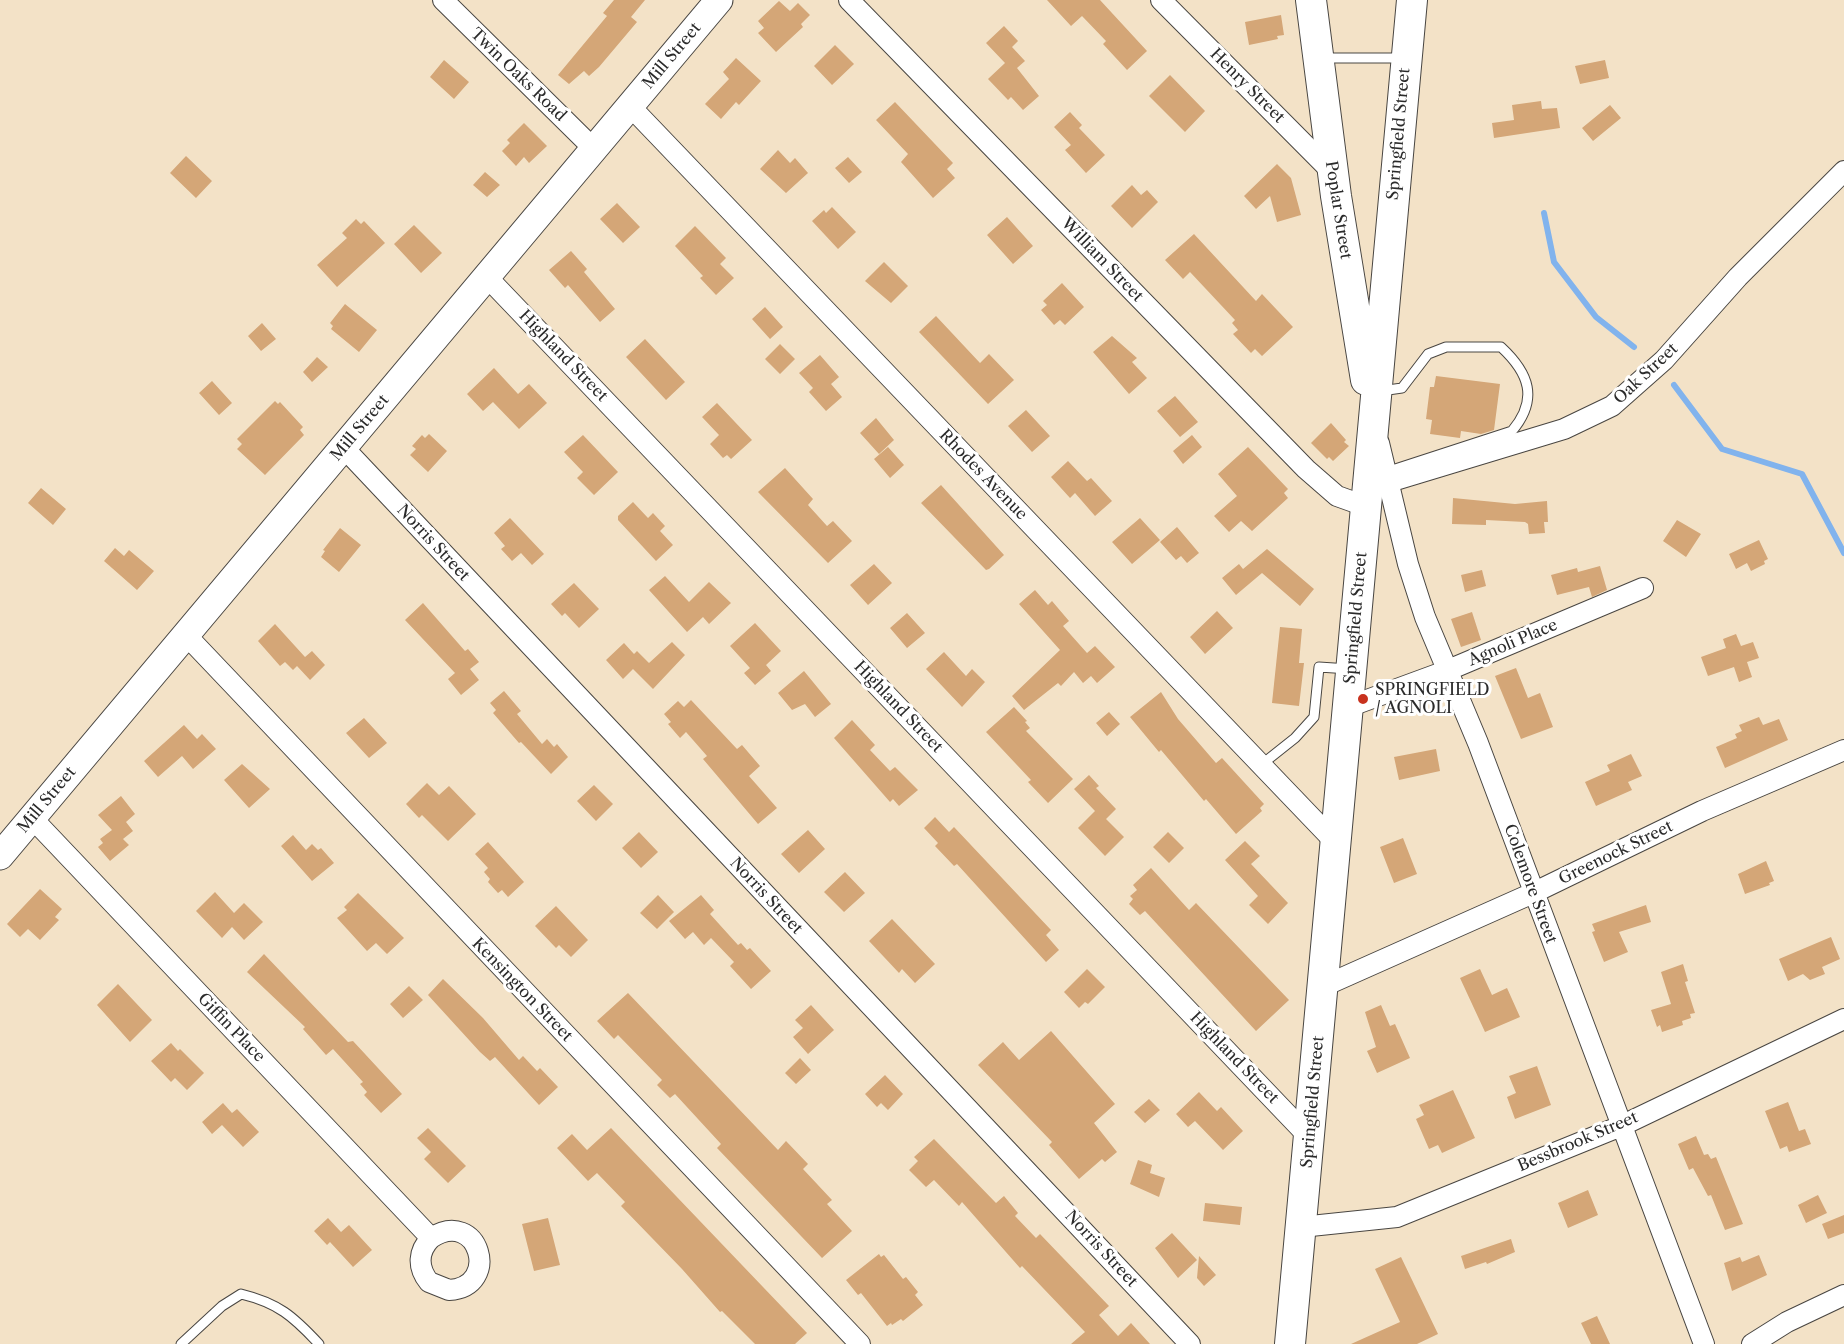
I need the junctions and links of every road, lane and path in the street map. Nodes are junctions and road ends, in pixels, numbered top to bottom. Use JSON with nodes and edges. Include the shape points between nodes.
{"nodes":[{"id":1,"x":443,"y":0,"type":"edge"},
{"id":2,"x":719,"y":0,"type":"edge"},
{"id":3,"x":849,"y":0,"type":"edge"},
{"id":4,"x":1161,"y":0,"type":"edge"},
{"id":5,"x":1311,"y":0,"type":"edge"},
{"id":6,"x":1412,"y":0,"type":"edge"},
{"id":7,"x":1318,"y":58,"type":"junction"},
{"id":8,"x":1406,"y":58,"type":"junction"},
{"id":9,"x":630,"y":106,"type":"junction"},
{"id":10,"x":594,"y":149,"type":"junction"},
{"id":11,"x":1844,"y":171,"type":"edge"},
{"id":12,"x":1333,"y":173,"type":"junction"},
{"id":13,"x":487,"y":277,"type":"junction"},
{"id":14,"x":1374,"y":406,"type":"junction"},
{"id":15,"x":344,"y":447,"type":"junction"},
{"id":16,"x":1387,"y":477,"type":"junction"},
{"id":17,"x":1365,"y":506,"type":"junction"},
{"id":18,"x":1643,"y":588,"type":"dead end"},
{"id":19,"x":186,"y":635,"type":"junction"},
{"id":20,"x":1351,"y":669,"type":"junction"},
{"id":21,"x":1446,"y":671,"type":"junction"},
{"id":22,"x":1348,"y":707,"type":"junction"},
{"id":23,"x":1844,"y":750,"type":"edge"},
{"id":24,"x":1261,"y":765,"type":"junction"},
{"id":25,"x":32,"y":818,"type":"junction"},
{"id":26,"x":1336,"y":843,"type":"junction"},
{"id":27,"x":0,"y":856,"type":"edge"},
{"id":28,"x":1533,"y":893,"type":"junction"},
{"id":29,"x":1324,"y":986,"type":"junction"},
{"id":30,"x":1844,"y":1019,"type":"edge"},
{"id":31,"x":1621,"y":1126,"type":"junction"},
{"id":32,"x":1310,"y":1137,"type":"junction"},
{"id":33,"x":1301,"y":1227,"type":"junction"},
{"id":34,"x":431,"y":1238,"type":"dead end"},
{"id":35,"x":1844,"y":1295,"type":"edge"},
{"id":36,"x":181,"y":1344,"type":"edge"},
{"id":37,"x":319,"y":1344,"type":"edge"},
{"id":38,"x":860,"y":1344,"type":"edge"},
{"id":39,"x":1190,"y":1344,"type":"edge"},
{"id":40,"x":1290,"y":1344,"type":"edge"},
{"id":41,"x":1704,"y":1344,"type":"edge"},
{"id":42,"x":1752,"y":1344,"type":"edge"}],
"edges":[{"from":1,"to":10,"type":"street","name":"Twin Oaks Road"},
{"from":2,"to":9,"type":"street","name":"Mill Street"},
{"from":3,"to":17,"type":"street","name":"William Street","via":[[1306,469],[1337,496]]},
{"from":4,"to":12,"type":"street","name":"Henry Street"},
{"from":5,"to":7,"type":"main road","name":"Poplar Street"},
{"from":6,"to":8,"type":"main road","name":"Springfield Street"},
{"from":7,"to":8,"type":"lane"},
{"from":7,"to":12,"type":"main road","name":"Poplar Street"},
{"from":8,"to":14,"type":"main road","name":"Springfield Street"},
{"from":9,"to":10,"type":"street","name":"Mill Street"},
{"from":9,"to":24,"type":"street","name":"Rhodes Avenue"},
{"from":10,"to":13,"type":"street","name":"Mill Street"},
{"from":11,"to":16,"type":"street","name":"Oak Street","via":[[1745,270],[1664,360],[1612,406],[1564,429]]},
{"from":12,"to":14,"type":"main road","name":"Poplar Street"},
{"from":13,"to":15,"type":"street","name":"Mill Street"},
{"from":13,"to":32,"type":"street","name":"Highland Street"},
{"from":14,"to":16,"type":"street","name":"Colemore Street"},
{"from":14,"to":16,"type":"lane","via":[[1402,388],[1428,354],[1446,347],[1501,347],[1527,378],[1525,416],[1512,431]]},
{"from":14,"to":17,"type":"main road","name":"Springfield Street"},
{"from":15,"to":19,"type":"street","name":"Mill Street"},
{"from":15,"to":39,"type":"street","name":"Norris Street"},
{"from":16,"to":21,"type":"street","name":"Colemore Street","via":[[1415,590]]},
{"from":17,"to":20,"type":"main road","name":"Springfield Street"},
{"from":18,"to":21,"type":"street","name":"Agnoli Place"},
{"from":19,"to":25,"type":"street","name":"Mill Street"},
{"from":19,"to":38,"type":"street","name":"Kensington Street"},
{"from":20,"to":22,"type":"main road","name":"Springfield Street"},
{"from":20,"to":24,"type":"lane","via":[[1320,667],[1314,717]]},
{"from":21,"to":22,"type":"street","name":"Agnoli Place"},
{"from":21,"to":28,"type":"street","name":"Colemore Street","via":[[1478,743]]},
{"from":22,"to":26,"type":"main road","name":"Springfield Street"},
{"from":23,"to":28,"type":"street","name":"Greenock Street","via":[[1702,811]]},
{"from":24,"to":26,"type":"street","name":"Rhodes Avenue"},
{"from":25,"to":27,"type":"street","name":"Mill Street"},
{"from":25,"to":34,"type":"street","name":"Giffin Place"},
{"from":26,"to":29,"type":"main road","name":"Springfield Street"},
{"from":28,"to":29,"type":"street","name":"Greenock Street"},
{"from":28,"to":31,"type":"street","name":"Colemore Street"},
{"from":29,"to":32,"type":"main road","name":"Springfield Street"},
{"from":30,"to":31,"type":"street","name":"Bessbrook Street"},
{"from":31,"to":33,"type":"street","name":"Bessbrook Street","via":[[1397,1217]]},
{"from":31,"to":41,"type":"street","name":"Colemore Street"},
{"from":32,"to":33,"type":"main road","name":"Springfield Street"},
{"from":33,"to":40,"type":"main road","name":"Springfield Street"},
{"from":35,"to":42,"type":"street"},
{"from":36,"to":37,"type":"lane","via":[[205,1319],[241,1294],[267,1300],[291,1315]]}]}
